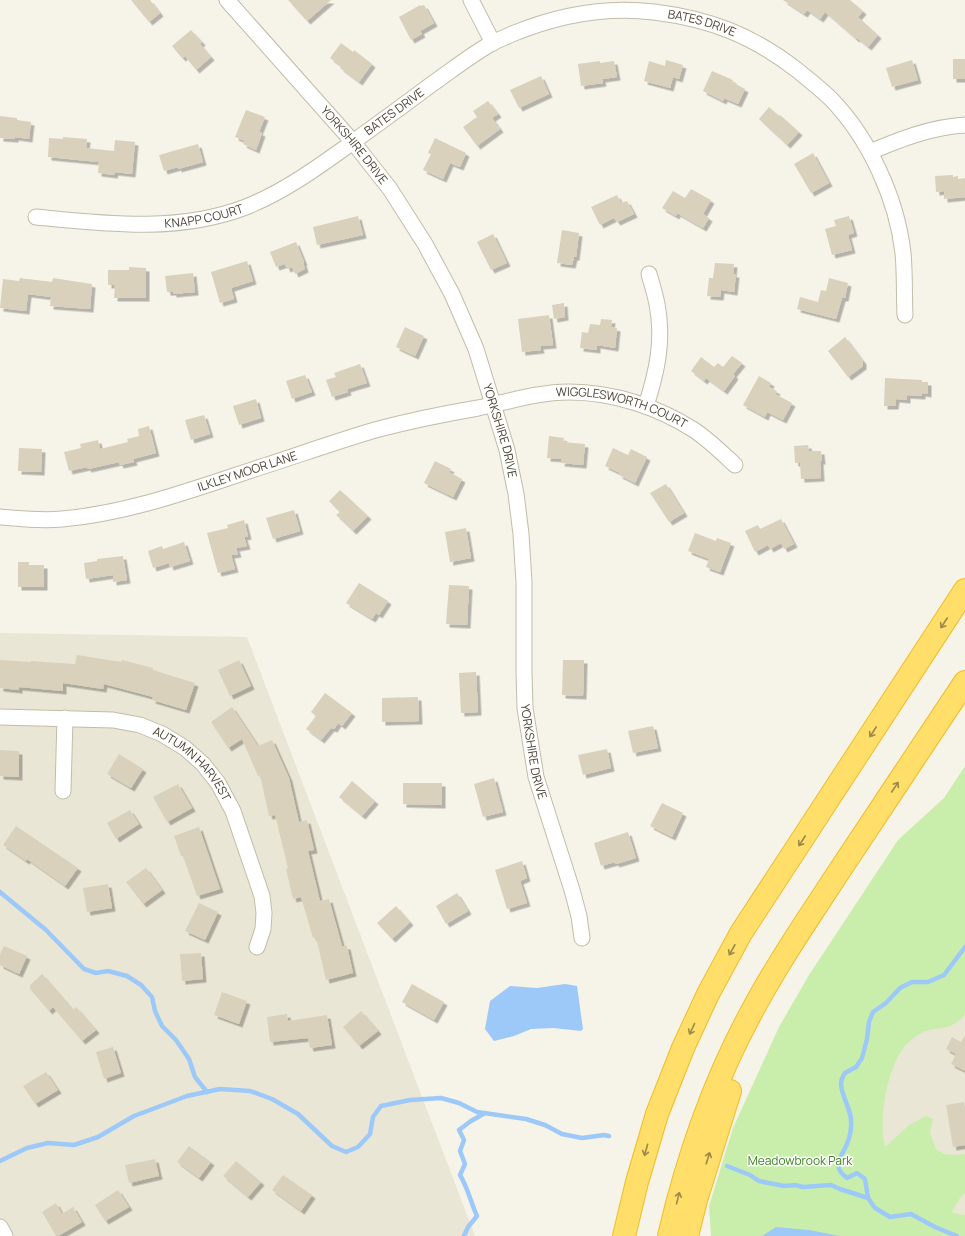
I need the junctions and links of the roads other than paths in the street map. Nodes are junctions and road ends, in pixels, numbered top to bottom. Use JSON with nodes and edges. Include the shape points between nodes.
{"nodes":[{"id":1,"x":227,"y":0,"type":"edge"},
{"id":2,"x":471,"y":0,"type":"edge"},
{"id":3,"x":493,"y":43,"type":"junction"},
{"id":4,"x":965,"y":125,"type":"edge"},
{"id":5,"x":353,"y":142,"type":"junction"},
{"id":6,"x":870,"y":152,"type":"junction"},
{"id":7,"x":36,"y":217,"type":"dead end"},
{"id":8,"x":649,"y":274,"type":"dead end"},
{"id":9,"x":905,"y":315,"type":"dead end"},
{"id":10,"x":493,"y":404,"type":"junction"},
{"id":11,"x":646,"y":406,"type":"junction"},
{"id":12,"x":735,"y":465,"type":"dead end"},
{"id":13,"x":0,"y":517,"type":"edge"},
{"id":14,"x":965,"y":590,"type":"edge"},
{"id":15,"x":965,"y":682,"type":"edge"},
{"id":16,"x":0,"y":717,"type":"edge"},
{"id":17,"x":65,"y":718,"type":"junction"},
{"id":18,"x":63,"y":791,"type":"dead end"},
{"id":19,"x":874,"y":819,"type":"junction"},
{"id":20,"x":582,"y":938,"type":"dead end"},
{"id":21,"x":257,"y":947,"type":"dead end"},
{"id":22,"x":0,"y":1228,"type":"edge"},
{"id":23,"x":5,"y":1236,"type":"edge"},
{"id":24,"x":624,"y":1236,"type":"edge"},
{"id":25,"x":669,"y":1236,"type":"edge"},
{"id":26,"x":687,"y":1236,"type":"edge"}],
"edges":[{"from":1,"to":5,"type":"street","name":"YORKSHIRE DRIVE"},
{"from":2,"to":3,"type":"street"},
{"from":3,"to":5,"type":"street","name":"BATES DRIVE","via":[[457,66]]},
{"from":3,"to":6,"type":"street","name":"BATES DRIVE","via":[[558,18],[613,10],[682,16],[723,27],[783,59],[809,80],[849,121]]},
{"from":4,"to":6,"type":"street","via":[[909,136]]},
{"from":5,"to":7,"type":"street","name":"KNAPP COURT","via":[[275,194],[217,216],[154,225]]},
{"from":5,"to":10,"type":"street","name":"YORKSHIRE DRIVE","via":[[390,189],[426,244],[476,349]]},
{"from":6,"to":9,"type":"street","name":"BATES DRIVE","via":[[899,229],[903,254]]},
{"from":8,"to":11,"type":"street","via":[[660,322],[660,348],[656,376]]},
{"from":10,"to":11,"type":"street","name":"WIGGLESWORTH COURT","via":[[543,393],[570,392],[619,398]]},
{"from":10,"to":13,"type":"street","name":"ILKLEY MOOR LANE","via":[[375,430],[156,501],[109,512],[62,519],[28,520]]},
{"from":10,"to":20,"type":"street","name":"YORKSHIRE DRIVE","via":[[507,450],[521,534],[525,708],[536,777],[572,890]]},
{"from":11,"to":12,"type":"street","name":"WIGGLESWORTH COURT","via":[[695,430]]},
{"from":14,"to":24,"type":"highway","one_way":true,"via":[[742,933],[708,994],[657,1114]]},
{"from":19,"to":15,"type":"highway","one_way":true},
{"from":16,"to":17,"type":"street","name":"AUTUMN HARVEST"},
{"from":17,"to":18,"type":"street"},
{"from":17,"to":21,"type":"street","name":"AUTUMN HARVEST","via":[[114,720],[140,725],[185,748],[203,764],[218,783],[234,811],[262,896],[263,929]]},
{"from":25,"to":19,"type":"highway","one_way":true,"via":[[700,1127],[750,1014],[782,958]]},
{"from":26,"to":19,"type":"highway","one_way":true,"via":[[716,1132],[757,1017],[787,961]]},
{"from":22,"to":23,"type":"street"}]}
